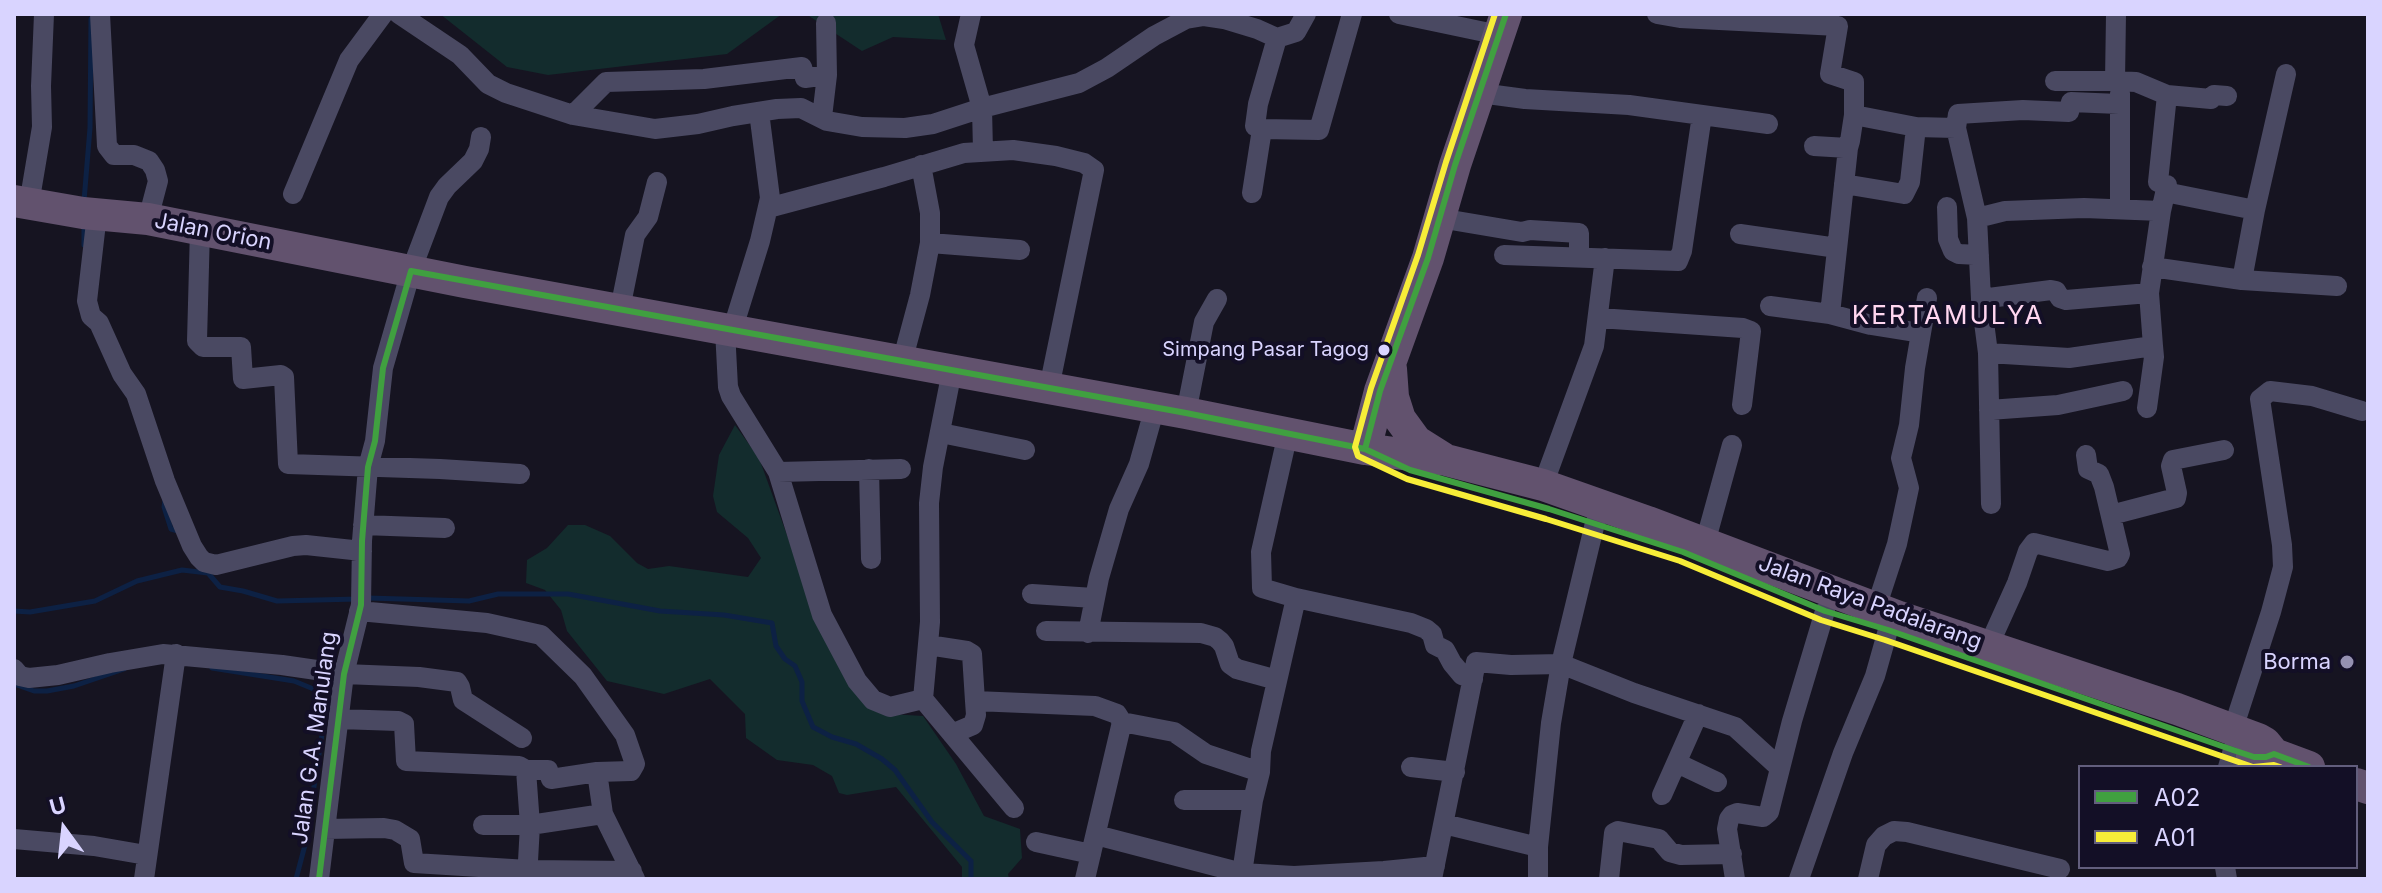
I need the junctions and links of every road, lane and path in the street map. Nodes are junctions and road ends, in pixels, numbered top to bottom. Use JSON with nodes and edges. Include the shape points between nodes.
{"nodes":[{"id":1,"x":43,"y":14,"type":"edge"},
{"id":2,"x":100,"y":14,"type":"edge"},
{"id":3,"x":383,"y":14,"type":"edge"},
{"id":4,"x":399,"y":14,"type":"edge"},
{"id":5,"x":971,"y":14,"type":"edge"},
{"id":6,"x":1306,"y":14,"type":"edge"},
{"id":7,"x":1352,"y":14,"type":"edge"},
{"id":8,"x":1399,"y":14,"type":"edge"},
{"id":9,"x":1657,"y":14,"type":"edge"},
{"id":10,"x":2116,"y":14,"type":"edge"},
{"id":11,"x":1721,"y":16,"type":"edge"},
{"id":12,"x":1838,"y":20,"type":"edge"},
{"id":13,"x":826,"y":23,"type":"dead end"},
{"id":14,"x":1503,"y":24,"type":"edge"},
{"id":15,"x":1277,"y":38,"type":"junction"},
{"id":16,"x":2286,"y":74,"type":"dead end"},
{"id":17,"x":827,"y":75,"type":"junction"},
{"id":18,"x":2055,"y":81,"type":"dead end"},
{"id":19,"x":2118,"y":81,"type":"junction"},
{"id":20,"x":1480,"y":93,"type":"junction"},
{"id":21,"x":2167,"y":95,"type":"junction"},
{"id":22,"x":2227,"y":96,"type":"dead end"},
{"id":23,"x":2119,"y":104,"type":"junction"},
{"id":24,"x":982,"y":108,"type":"junction"},
{"id":25,"x":759,"y":112,"type":"junction"},
{"id":26,"x":573,"y":115,"type":"junction"},
{"id":27,"x":1702,"y":115,"type":"junction"},
{"id":28,"x":1854,"y":115,"type":"junction"},
{"id":29,"x":822,"y":117,"type":"junction"},
{"id":30,"x":1768,"y":124,"type":"dead end"},
{"id":31,"x":1916,"y":127,"type":"junction"},
{"id":32,"x":1956,"y":128,"type":"junction"},
{"id":33,"x":1262,"y":129,"type":"junction"},
{"id":34,"x":481,"y":137,"type":"dead end"},
{"id":35,"x":1814,"y":146,"type":"dead end"},
{"id":36,"x":1848,"y":148,"type":"junction"},
{"id":37,"x":983,"y":151,"type":"junction"},
{"id":38,"x":921,"y":165,"type":"junction"},
{"id":39,"x":657,"y":182,"type":"dead end"},
{"id":40,"x":1844,"y":184,"type":"junction"},
{"id":41,"x":1252,"y":193,"type":"dead end"},
{"id":42,"x":293,"y":194,"type":"dead end"},
{"id":43,"x":22,"y":202,"type":"edge"},
{"id":44,"x":2163,"y":202,"type":"junction"},
{"id":45,"x":1947,"y":207,"type":"dead end"},
{"id":46,"x":768,"y":208,"type":"junction"},
{"id":47,"x":2120,"y":208,"type":"junction"},
{"id":48,"x":2255,"y":210,"type":"junction"},
{"id":49,"x":92,"y":213,"type":"junction"},
{"id":50,"x":1439,"y":218,"type":"junction"},
{"id":51,"x":1977,"y":218,"type":"junction"},
{"id":52,"x":148,"y":219,"type":"junction"},
{"id":53,"x":200,"y":229,"type":"junction"},
{"id":54,"x":1740,"y":234,"type":"dead end"},
{"id":55,"x":930,"y":243,"type":"junction"},
{"id":56,"x":1837,"y":248,"type":"junction"},
{"id":57,"x":1020,"y":250,"type":"dead end"},
{"id":58,"x":1504,"y":255,"type":"dead end"},
{"id":59,"x":1979,"y":255,"type":"junction"},
{"id":60,"x":1579,"y":258,"type":"junction"},
{"id":61,"x":1605,"y":258,"type":"junction"},
{"id":62,"x":2152,"y":267,"type":"junction"},
{"id":63,"x":411,"y":271,"type":"junction"},
{"id":64,"x":2242,"y":280,"type":"junction"},
{"id":65,"x":2337,"y":286,"type":"dead end"},
{"id":66,"x":2149,"y":293,"type":"junction"},
{"id":67,"x":1927,"y":298,"type":"dead end"},
{"id":68,"x":1217,"y":299,"type":"dead end"},
{"id":69,"x":1981,"y":299,"type":"junction"},
{"id":70,"x":1770,"y":306,"type":"dead end"},
{"id":71,"x":620,"y":309,"type":"junction"},
{"id":72,"x":1830,"y":314,"type":"junction"},
{"id":73,"x":1599,"y":318,"type":"junction"},
{"id":74,"x":729,"y":330,"type":"junction"},
{"id":75,"x":1921,"y":333,"type":"junction"},
{"id":76,"x":2153,"y":346,"type":"junction"},
{"id":77,"x":1988,"y":353,"type":"junction"},
{"id":78,"x":1391,"y":358,"type":"junction"},
{"id":79,"x":902,"y":362,"type":"junction"},
{"id":80,"x":952,"y":371,"type":"junction"},
{"id":81,"x":1049,"y":388,"type":"junction"},
{"id":82,"x":2123,"y":391,"type":"dead end"},
{"id":83,"x":1742,"y":405,"type":"dead end"},
{"id":84,"x":2147,"y":408,"type":"dead end"},
{"id":85,"x":1170,"y":410,"type":"junction"},
{"id":86,"x":1989,"y":410,"type":"junction"},
{"id":87,"x":2362,"y":411,"type":"dead end"},
{"id":88,"x":941,"y":433,"type":"junction"},
{"id":89,"x":1288,"y":433,"type":"junction"},
{"id":90,"x":1732,"y":445,"type":"dead end"},
{"id":91,"x":1365,"y":449,"type":"junction"},
{"id":92,"x":1025,"y":450,"type":"dead end"},
{"id":93,"x":2224,"y":450,"type":"dead end"},
{"id":94,"x":2086,"y":455,"type":"dead end"},
{"id":95,"x":1446,"y":460,"type":"junction"},
{"id":96,"x":368,"y":467,"type":"junction"},
{"id":97,"x":869,"y":469,"type":"junction"},
{"id":98,"x":901,"y":469,"type":"dead end"},
{"id":99,"x":778,"y":472,"type":"junction"},
{"id":100,"x":520,"y":474,"type":"dead end"},
{"id":101,"x":1543,"y":485,"type":"junction"},
{"id":102,"x":1991,"y":504,"type":"dead end"},
{"id":103,"x":2111,"y":515,"type":"junction"},
{"id":104,"x":1595,"y":523,"type":"junction"},
{"id":105,"x":363,"y":525,"type":"junction"},
{"id":106,"x":445,"y":528,"type":"dead end"},
{"id":107,"x":1705,"y":543,"type":"junction"},
{"id":108,"x":362,"y":551,"type":"junction"},
{"id":109,"x":871,"y":559,"type":"dead end"},
{"id":110,"x":1032,"y":594,"type":"dead end"},
{"id":111,"x":1094,"y":598,"type":"junction"},
{"id":112,"x":1296,"y":598,"type":"junction"},
{"id":113,"x":360,"y":601,"type":"junction"},
{"id":114,"x":1825,"y":611,"type":"junction"},
{"id":115,"x":1882,"y":619,"type":"junction"},
{"id":116,"x":1046,"y":631,"type":"dead end"},
{"id":117,"x":1088,"y":633,"type":"junction"},
{"id":118,"x":928,"y":645,"type":"junction"},
{"id":119,"x":1989,"y":645,"type":"junction"},
{"id":120,"x":174,"y":659,"type":"junction"},
{"id":121,"x":1561,"y":664,"type":"junction"},
{"id":122,"x":344,"y":674,"type":"junction"},
{"id":123,"x":16,"y":675,"type":"edge"},
{"id":124,"x":1473,"y":679,"type":"junction"},
{"id":125,"x":1277,"y":680,"type":"junction"},
{"id":126,"x":923,"y":699,"type":"junction"},
{"id":127,"x":975,"y":701,"type":"junction"},
{"id":128,"x":1698,"y":714,"type":"junction"},
{"id":129,"x":339,"y":719,"type":"junction"},
{"id":130,"x":1122,"y":722,"type":"junction"},
{"id":131,"x":952,"y":734,"type":"junction"},
{"id":132,"x":522,"y":738,"type":"dead end"},
{"id":133,"x":2245,"y":752,"type":"edge"},
{"id":134,"x":1677,"y":763,"type":"junction"},
{"id":135,"x":2300,"y":765,"type":"edge"},
{"id":136,"x":1411,"y":767,"type":"dead end"},
{"id":137,"x":1780,"y":768,"type":"junction"},
{"id":138,"x":526,"y":770,"type":"junction"},
{"id":139,"x":597,"y":772,"type":"junction"},
{"id":140,"x":1260,"y":772,"type":"junction"},
{"id":141,"x":1455,"y":772,"type":"junction"},
{"id":142,"x":1717,"y":782,"type":"dead end"},
{"id":143,"x":1662,"y":795,"type":"dead end"},
{"id":144,"x":1184,"y":800,"type":"dead end"},
{"id":145,"x":1253,"y":800,"type":"junction"},
{"id":146,"x":1014,"y":808,"type":"dead end"},
{"id":147,"x":603,"y":814,"type":"junction"},
{"id":148,"x":1444,"y":824,"type":"junction"},
{"id":149,"x":483,"y":825,"type":"dead end"},
{"id":150,"x":530,"y":825,"type":"junction"},
{"id":151,"x":325,"y":829,"type":"junction"},
{"id":152,"x":14,"y":839,"type":"edge"},
{"id":153,"x":1036,"y":842,"type":"dead end"},
{"id":154,"x":1094,"y":844,"type":"junction"},
{"id":155,"x":1538,"y":847,"type":"junction"},
{"id":156,"x":1732,"y":854,"type":"junction"},
{"id":157,"x":146,"y":855,"type":"junction"},
{"id":158,"x":2060,"y":869,"type":"dead end"},
{"id":159,"x":1434,"y":872,"type":"edge"},
{"id":160,"x":1242,"y":873,"type":"junction"},
{"id":161,"x":528,"y":874,"type":"edge"},
{"id":162,"x":633,"y":875,"type":"edge"},
{"id":163,"x":144,"y":879,"type":"edge"},
{"id":164,"x":319,"y":879,"type":"edge"},
{"id":165,"x":1085,"y":879,"type":"edge"},
{"id":166,"x":1538,"y":879,"type":"edge"},
{"id":167,"x":1609,"y":879,"type":"edge"},
{"id":168,"x":1735,"y":879,"type":"edge"},
{"id":169,"x":1799,"y":879,"type":"edge"},
{"id":170,"x":1868,"y":879,"type":"edge"}],
"edges":[{"from":1,"to":43,"type":"street","via":[[42,127]]},
{"from":2,"to":52,"type":"street","via":[[107,146],[114,155],[149,161],[155,170],[158,181]]},
{"from":3,"to":42,"type":"street","via":[[349,60]]},
{"from":4,"to":26,"type":"street","via":[[460,55],[488,84]]},
{"from":5,"to":24,"type":"street","via":[[964,45]]},
{"from":6,"to":15,"type":"street","via":[[1296,32]]},
{"from":7,"to":33,"type":"street","via":[[1319,130]]},
{"from":8,"to":14,"type":"street"},
{"from":9,"to":11,"type":"street"},
{"from":10,"to":19,"type":"street"},
{"from":11,"to":12,"type":"street"},
{"from":12,"to":28,"type":"street","via":[[1830,74],[1854,82]]},
{"from":13,"to":17,"type":"street"},
{"from":14,"to":20,"type":"highway"},
{"from":15,"to":24,"type":"street","via":[[1224,19],[1186,19],[1079,83]]},
{"from":15,"to":33,"type":"street","via":[[1255,121]]},
{"from":16,"to":48,"type":"street"},
{"from":17,"to":26,"type":"street","via":[[805,78],[802,67],[704,79],[606,82]]},
{"from":17,"to":29,"type":"street"},
{"from":18,"to":19,"type":"street"},
{"from":19,"to":21,"type":"street"},
{"from":19,"to":23,"type":"street"},
{"from":20,"to":27,"type":"street"},
{"from":20,"to":50,"type":"highway"},
{"from":21,"to":22,"type":"street"},
{"from":21,"to":44,"type":"street","via":[[2158,182],[2167,185]]},
{"from":23,"to":32,"type":"street","via":[[2071,102],[2069,112],[1958,114]]},
{"from":23,"to":47,"type":"street"},
{"from":24,"to":29,"type":"street","via":[[905,128],[862,127]]},
{"from":24,"to":37,"type":"street"},
{"from":25,"to":26,"type":"street","via":[[655,129]]},
{"from":25,"to":29,"type":"street","via":[[801,108]]},
{"from":25,"to":46,"type":"street"},
{"from":27,"to":30,"type":"street"},
{"from":27,"to":61,"type":"street","via":[[1681,257]]},
{"from":28,"to":31,"type":"street"},
{"from":28,"to":36,"type":"street"},
{"from":31,"to":32,"type":"street"},
{"from":31,"to":40,"type":"street","via":[[1904,194]]},
{"from":32,"to":51,"type":"street"},
{"from":33,"to":41,"type":"street"},
{"from":34,"to":63,"type":"street","name":"Jalan G.A. Manulang","via":[[473,161],[439,197]]},
{"from":35,"to":36,"type":"street"},
{"from":36,"to":40,"type":"street"},
{"from":37,"to":38,"type":"street"},
{"from":37,"to":81,"type":"street","via":[[1056,156],[1094,170]]},
{"from":38,"to":46,"type":"street"},
{"from":38,"to":55,"type":"street"},
{"from":39,"to":71,"type":"street","via":[[648,217],[635,235]]},
{"from":40,"to":56,"type":"street"},
{"from":43,"to":49,"type":"highway","name":"Jalan Orion"},
{"from":44,"to":47,"type":"street"},
{"from":44,"to":48,"type":"street"},
{"from":44,"to":62,"type":"street"},
{"from":45,"to":59,"type":"street","via":[[1953,251]]},
{"from":46,"to":74,"type":"street"},
{"from":47,"to":51,"type":"street","via":[[2005,211]]},
{"from":48,"to":64,"type":"street"},
{"from":49,"to":52,"type":"highway","name":"Jalan Orion"},
{"from":49,"to":108,"type":"street","via":[[87,301],[91,316],[136,394],[165,481],[199,557],[216,565],[293,546]]},
{"from":50,"to":60,"type":"street","via":[[1522,232],[1579,233]]},
{"from":50,"to":78,"type":"highway"},
{"from":51,"to":59,"type":"street"},
{"from":52,"to":53,"type":"highway","name":"Jalan Orion"},
{"from":53,"to":63,"type":"highway","name":"Jalan Orion"},
{"from":53,"to":96,"type":"street","via":[[199,345],[241,347],[243,379],[284,377],[288,464]]},
{"from":54,"to":56,"type":"street"},
{"from":55,"to":57,"type":"street"},
{"from":55,"to":79,"type":"street"},
{"from":56,"to":72,"type":"street"},
{"from":58,"to":60,"type":"street"},
{"from":59,"to":69,"type":"street"},
{"from":60,"to":61,"type":"street"},
{"from":61,"to":73,"type":"street"},
{"from":62,"to":64,"type":"street"},
{"from":62,"to":66,"type":"street"},
{"from":63,"to":71,"type":"highway","name":"Jalan Raya Padalarang"},
{"from":63,"to":96,"type":"street","name":"Jalan G.A. Manulang","via":[[383,368]]},
{"from":64,"to":65,"type":"street"},
{"from":66,"to":69,"type":"street","via":[[2066,300],[2051,290]]},
{"from":66,"to":76,"type":"street"},
{"from":67,"to":75,"type":"street"},
{"from":68,"to":85,"type":"street"},
{"from":69,"to":77,"type":"street"},
{"from":70,"to":72,"type":"street"},
{"from":71,"to":74,"type":"highway","name":"Jalan Raya Padalarang"},
{"from":72,"to":75,"type":"street"},
{"from":73,"to":83,"type":"street","via":[[1751,331]]},
{"from":73,"to":101,"type":"street","via":[[1589,361]]},
{"from":74,"to":79,"type":"highway","name":"Jalan Raya Padalarang"},
{"from":74,"to":99,"type":"street","via":[[731,396]]},
{"from":75,"to":115,"type":"street","via":[[1901,458],[1909,488]]},
{"from":76,"to":77,"type":"street","via":[[2069,358]]},
{"from":76,"to":84,"type":"street"},
{"from":77,"to":86,"type":"street"},
{"from":78,"to":91,"type":"highway"},
{"from":78,"to":95,"type":"highway","via":[[1400,419],[1416,441]]},
{"from":79,"to":80,"type":"highway","name":"Jalan Raya Padalarang"},
{"from":80,"to":81,"type":"highway","name":"Jalan Raya Padalarang"},
{"from":80,"to":88,"type":"street"},
{"from":81,"to":85,"type":"highway","name":"Jalan Raya Padalarang"},
{"from":82,"to":86,"type":"street","via":[[2058,405]]},
{"from":85,"to":89,"type":"highway","name":"Jalan Raya Padalarang"},
{"from":85,"to":111,"type":"street","via":[[1119,509]]},
{"from":86,"to":102,"type":"street"},
{"from":87,"to":133,"type":"street","via":[[2312,396],[2270,391],[2260,399],[2283,567]]},
{"from":88,"to":92,"type":"street"},
{"from":88,"to":118,"type":"street","via":[[929,503]]},
{"from":89,"to":91,"type":"highway","name":"Jalan Raya Padalarang"},
{"from":89,"to":112,"type":"street","via":[[1261,552],[1262,588]]},
{"from":90,"to":107,"type":"street"},
{"from":91,"to":95,"type":"highway","name":"Jalan Raya Padalarang"},
{"from":91,"to":104,"type":"highway","name":"Jalan Raya Padalarang","via":[[1410,470]]},
{"from":93,"to":103,"type":"street","via":[[2173,460],[2176,498]]},
{"from":94,"to":103,"type":"street","via":[[2088,469],[2099,474]]},
{"from":95,"to":101,"type":"highway","name":"Jalan Raya Padalarang"},
{"from":96,"to":100,"type":"street"},
{"from":96,"to":105,"type":"street","name":"Jalan G.A. Manulang"},
{"from":97,"to":98,"type":"street"},
{"from":97,"to":99,"type":"street"},
{"from":97,"to":109,"type":"street"},
{"from":99,"to":126,"type":"street","via":[[822,615],[857,681],[873,700],[890,707]]},
{"from":101,"to":107,"type":"highway","name":"Jalan Raya Padalarang"},
{"from":103,"to":119,"type":"street","via":[[2120,554],[2113,561],[2038,543],[2030,546]]},
{"from":104,"to":114,"type":"highway","name":"Jalan Raya Padalarang","via":[[1683,552]]},
{"from":104,"to":121,"type":"street"},
{"from":105,"to":106,"type":"street"},
{"from":105,"to":108,"type":"street","name":"Jalan G.A. Manulang"},
{"from":107,"to":115,"type":"highway","name":"Jalan Raya Padalarang"},
{"from":108,"to":113,"type":"street","name":"Jalan G.A. Manulang"},
{"from":110,"to":111,"type":"street"},
{"from":111,"to":117,"type":"street"},
{"from":112,"to":124,"type":"street","via":[[1426,629],[1462,675]]},
{"from":112,"to":125,"type":"street"},
{"from":113,"to":122,"type":"street","name":"Jalan G.A. Manulang"},
{"from":113,"to":139,"type":"street","via":[[541,635],[583,676],[625,735],[634,769]]},
{"from":114,"to":115,"type":"highway","name":"Jalan Raya Padalarang"},
{"from":114,"to":137,"type":"street"},
{"from":115,"to":119,"type":"highway","name":"Jalan Raya Padalarang"},
{"from":115,"to":133,"type":"highway","name":"Jalan Raya Padalarang"},
{"from":115,"to":169,"type":"street","via":[[1875,676]]},
{"from":116,"to":117,"type":"street"},
{"from":117,"to":125,"type":"street","via":[[1201,633],[1220,641],[1237,669]]},
{"from":118,"to":126,"type":"street"},
{"from":118,"to":127,"type":"street","via":[[972,654]]},
{"from":119,"to":133,"type":"highway","name":"Jalan Raya Padalarang"},
{"from":120,"to":122,"type":"street"},
{"from":120,"to":123,"type":"street","via":[[137,657],[58,675]]},
{"from":120,"to":157,"type":"street"},
{"from":121,"to":124,"type":"street","via":[[1479,662]]},
{"from":121,"to":128,"type":"street"},
{"from":121,"to":155,"type":"street"},
{"from":122,"to":129,"type":"street","name":"Jalan G.A. Manulang"},
{"from":122,"to":132,"type":"street","via":[[457,682],[463,700]]},
{"from":124,"to":141,"type":"street"},
{"from":125,"to":140,"type":"street"},
{"from":126,"to":131,"type":"street"},
{"from":127,"to":130,"type":"street","via":[[1095,706],[1117,714]]},
{"from":127,"to":131,"type":"street","via":[[973,725]]},
{"from":128,"to":134,"type":"street"},
{"from":128,"to":137,"type":"street","via":[[1735,727]]},
{"from":129,"to":138,"type":"street","via":[[404,724],[406,761]]},
{"from":129,"to":151,"type":"street","name":"Jalan G.A. Manulang"},
{"from":130,"to":140,"type":"street","via":[[1174,732],[1206,754]]},
{"from":130,"to":154,"type":"street"},
{"from":131,"to":146,"type":"street"},
{"from":133,"to":135,"type":"highway","name":"Jalan Raya Padalarang"},
{"from":134,"to":142,"type":"street"},
{"from":134,"to":143,"type":"street"},
{"from":136,"to":141,"type":"street"},
{"from":137,"to":156,"type":"street","via":[[1767,815],[1737,813],[1729,819]]},
{"from":138,"to":139,"type":"street","via":[[548,770],[551,779]]},
{"from":138,"to":150,"type":"street"},
{"from":139,"to":147,"type":"street"},
{"from":140,"to":145,"type":"street"},
{"from":141,"to":148,"type":"street"},
{"from":144,"to":145,"type":"street"},
{"from":145,"to":160,"type":"street"},
{"from":147,"to":150,"type":"street"},
{"from":147,"to":162,"type":"street"},
{"from":148,"to":155,"type":"street"},
{"from":148,"to":159,"type":"street"},
{"from":149,"to":150,"type":"street"},
{"from":150,"to":161,"type":"street"},
{"from":151,"to":161,"type":"street","via":[[395,830],[410,839],[414,863]]},
{"from":151,"to":164,"type":"street","name":"Jalan G.A. Manulang"},
{"from":152,"to":157,"type":"street"},
{"from":153,"to":154,"type":"street"},
{"from":154,"to":160,"type":"street"},
{"from":154,"to":165,"type":"street"},
{"from":155,"to":166,"type":"street"},
{"from":156,"to":167,"type":"street","via":[[1681,855],[1670,852],[1659,839],[1618,831]]},
{"from":156,"to":168,"type":"street"},
{"from":157,"to":163,"type":"street"},
{"from":158,"to":170,"type":"street","via":[[1894,831],[1876,845]]},
{"from":159,"to":160,"type":"street"},
{"from":161,"to":162,"type":"street"}]}
